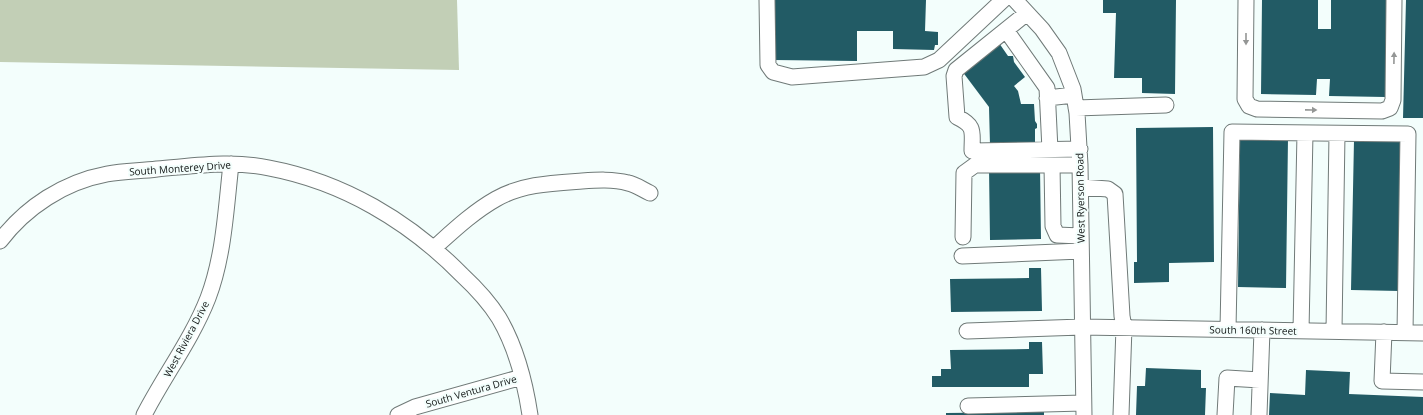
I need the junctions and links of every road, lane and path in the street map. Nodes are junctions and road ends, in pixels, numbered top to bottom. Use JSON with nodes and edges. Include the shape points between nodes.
{"nodes":[{"id":1,"x":767,"y":0,"type":"edge"},
{"id":2,"x":1003,"y":0,"type":"edge"},
{"id":3,"x":1015,"y":0,"type":"edge"},
{"id":4,"x":1246,"y":0,"type":"edge"},
{"id":5,"x":1394,"y":0,"type":"edge"},
{"id":6,"x":1027,"y":13,"type":"junction"},
{"id":7,"x":1006,"y":30,"type":"junction"},
{"id":8,"x":1047,"y":98,"type":"junction"},
{"id":9,"x":1075,"y":101,"type":"junction"},
{"id":10,"x":1166,"y":105,"type":"dead end"},
{"id":11,"x":1305,"y":133,"type":"junction"},
{"id":12,"x":1337,"y":134,"type":"junction"},
{"id":13,"x":1050,"y":150,"type":"junction"},
{"id":14,"x":1080,"y":150,"type":"junction"},
{"id":15,"x":231,"y":164,"type":"junction"},
{"id":16,"x":1052,"y":165,"type":"junction"},
{"id":17,"x":1080,"y":165,"type":"junction"},
{"id":18,"x":1081,"y":187,"type":"junction"},
{"id":19,"x":650,"y":193,"type":"dead end"},
{"id":20,"x":1081,"y":236,"type":"junction"},
{"id":21,"x":963,"y":237,"type":"dead end"},
{"id":22,"x":0,"y":241,"type":"edge"},
{"id":23,"x":434,"y":248,"type":"junction"},
{"id":24,"x":1081,"y":251,"type":"junction"},
{"id":25,"x":962,"y":256,"type":"dead end"},
{"id":26,"x":1082,"y":327,"type":"junction"},
{"id":27,"x":1124,"y":328,"type":"junction"},
{"id":28,"x":1228,"y":329,"type":"junction"},
{"id":29,"x":1262,"y":330,"type":"junction"},
{"id":30,"x":1301,"y":330,"type":"junction"},
{"id":31,"x":967,"y":331,"type":"dead end"},
{"id":32,"x":1334,"y":331,"type":"junction"},
{"id":33,"x":1384,"y":332,"type":"junction"},
{"id":34,"x":1405,"y":332,"type":"junction"},
{"id":35,"x":1423,"y":333,"type":"edge"},
{"id":36,"x":522,"y":377,"type":"junction"},
{"id":37,"x":1260,"y":380,"type":"junction"},
{"id":38,"x":1423,"y":382,"type":"edge"},
{"id":39,"x":968,"y":406,"type":"dead end"},
{"id":40,"x":1083,"y":409,"type":"edge"},
{"id":41,"x":144,"y":415,"type":"edge"},
{"id":42,"x":398,"y":415,"type":"edge"},
{"id":43,"x":530,"y":415,"type":"edge"},
{"id":44,"x":1121,"y":415,"type":"edge"},
{"id":45,"x":1225,"y":415,"type":"edge"},
{"id":46,"x":1259,"y":415,"type":"edge"}],
"edges":[{"from":1,"to":2,"type":"street","via":[[768,66],[773,72],[792,77],[924,67],[939,60]]},
{"from":3,"to":6,"type":"street","name":"West Ryerson Road"},
{"from":4,"to":5,"type":"street","one_way":true,"via":[[1246,99],[1249,106],[1257,109],[1382,111],[1390,108],[1393,100]]},
{"from":6,"to":7,"type":"street"},
{"from":6,"to":9,"type":"street","name":"West Ryerson Road","via":[[1059,53],[1069,76]]},
{"from":7,"to":8,"type":"street","via":[[1047,88]]},
{"from":7,"to":13,"type":"street","via":[[956,70],[954,76],[957,117],[968,123],[971,129],[972,151]]},
{"from":8,"to":9,"type":"street"},
{"from":8,"to":13,"type":"street"},
{"from":9,"to":10,"type":"street"},
{"from":9,"to":14,"type":"street","name":"West Ryerson Road"},
{"from":11,"to":12,"type":"street"},
{"from":11,"to":28,"type":"street","via":[[1232,132]]},
{"from":11,"to":30,"type":"street"},
{"from":12,"to":32,"type":"street"},
{"from":12,"to":34,"type":"street","via":[[1408,134]]},
{"from":13,"to":14,"type":"street"},
{"from":14,"to":17,"type":"street","name":"West Ryerson Road"},
{"from":15,"to":22,"type":"street","name":"South Monterey Drive","via":[[129,171],[89,179],[56,192],[35,206],[18,220]]},
{"from":15,"to":23,"type":"street","name":"South Monterey Drive","via":[[269,168],[323,183],[350,194],[389,215]]},
{"from":15,"to":41,"type":"street","name":"West Riviera Drive","via":[[219,260],[209,296]]},
{"from":16,"to":17,"type":"street"},
{"from":16,"to":20,"type":"street","via":[[1053,226],[1057,235]]},
{"from":16,"to":21,"type":"street","via":[[975,165],[964,173]]},
{"from":17,"to":18,"type":"street","name":"West Ryerson Road"},
{"from":18,"to":20,"type":"street","name":"West Ryerson Road"},
{"from":18,"to":27,"type":"street","via":[[1108,189],[1115,194]]},
{"from":19,"to":23,"type":"street","via":[[629,183],[608,180],[551,184],[513,191],[481,208]]},
{"from":20,"to":24,"type":"street","name":"West Ryerson Road"},
{"from":23,"to":36,"type":"street","name":"South Monterey Drive","via":[[492,308],[506,331]]},
{"from":24,"to":25,"type":"street"},
{"from":24,"to":26,"type":"street","name":"West Ryerson Road"},
{"from":26,"to":27,"type":"street","name":"South 160th Street"},
{"from":26,"to":31,"type":"street","name":"South 160th Street"},
{"from":26,"to":40,"type":"street","name":"West Ryerson Road"},
{"from":27,"to":28,"type":"street","name":"South 160th Street"},
{"from":27,"to":44,"type":"street"},
{"from":28,"to":29,"type":"street","name":"South 160th Street"},
{"from":29,"to":30,"type":"street","name":"South 160th Street"},
{"from":29,"to":37,"type":"street"},
{"from":30,"to":32,"type":"street","name":"South 160th Street"},
{"from":32,"to":33,"type":"street","name":"South 160th Street"},
{"from":33,"to":34,"type":"street","name":"South 160th Street"},
{"from":33,"to":38,"type":"street","via":[[1382,381]]},
{"from":34,"to":35,"type":"street","name":"South 160th Street"},
{"from":36,"to":42,"type":"street","name":"South Ventura Drive","via":[[422,405]]},
{"from":36,"to":43,"type":"street","name":"South Monterey Drive"},
{"from":37,"to":45,"type":"street","via":[[1227,378]]},
{"from":37,"to":46,"type":"street"},
{"from":39,"to":40,"type":"street"}]}
